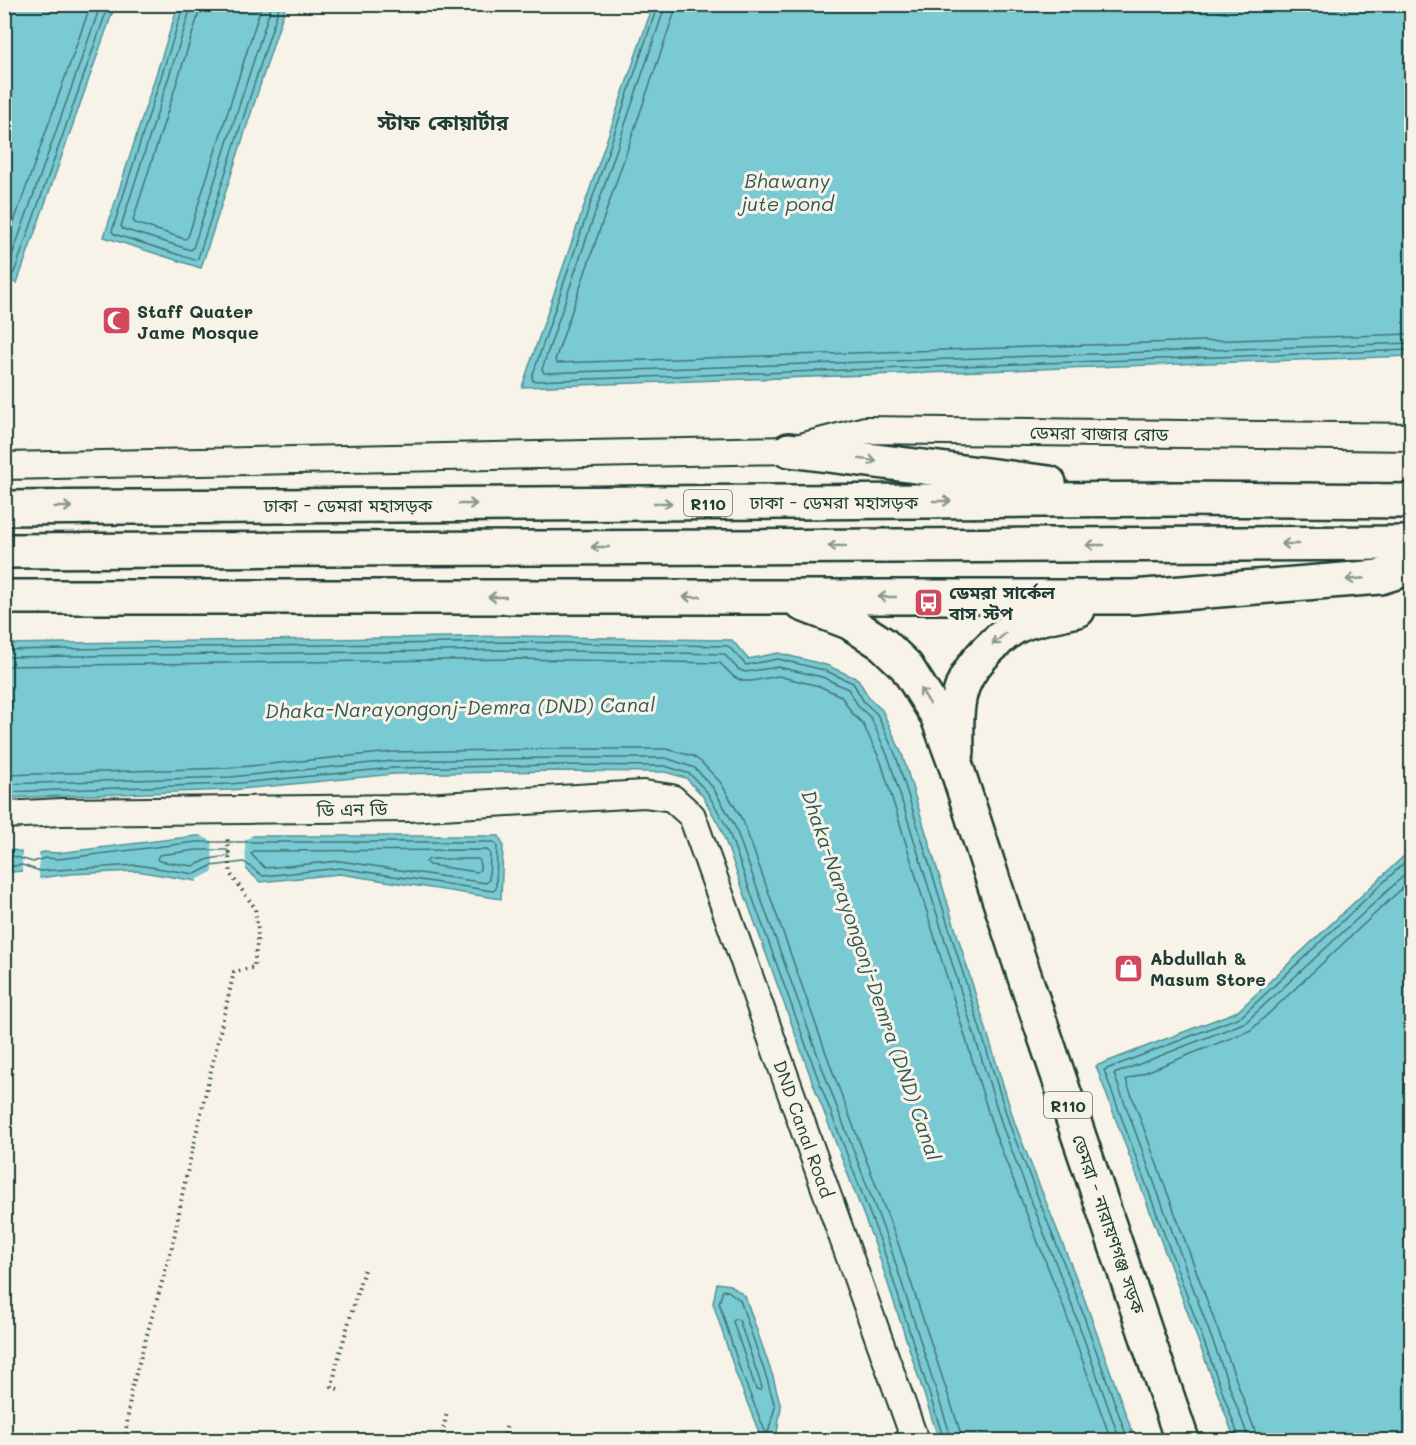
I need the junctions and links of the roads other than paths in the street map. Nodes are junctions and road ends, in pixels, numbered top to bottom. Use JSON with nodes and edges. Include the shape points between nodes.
{"nodes":[{"id":1,"x":1412,"y":437,"type":"edge"},
{"id":2,"x":789,"y":450,"type":"junction"},
{"id":3,"x":4,"y":466,"type":"edge"},
{"id":4,"x":1176,"y":499,"type":"junction"},
{"id":5,"x":1412,"y":501,"type":"edge"},
{"id":6,"x":4,"y":508,"type":"edge"},
{"id":7,"x":1412,"y":543,"type":"edge"},
{"id":8,"x":4,"y":550,"type":"edge"},
{"id":9,"x":1412,"y":567,"type":"edge"},
{"id":10,"x":4,"y":597,"type":"edge"},
{"id":11,"x":786,"y":597,"type":"junction"},
{"id":12,"x":1133,"y":597,"type":"junction"},
{"id":13,"x":957,"y":769,"type":"junction"},
{"id":14,"x":4,"y":815,"type":"edge"},
{"id":15,"x":692,"y":816,"type":"joint"},
{"id":16,"x":915,"y":1440,"type":"edge"},
{"id":17,"x":1182,"y":1440,"type":"edge"}],
"edges":[{"from":1,"to":2,"type":"street","name":"ডেমরা বাজার রোড","via":[[865,430]]},
{"from":2,"to":3,"type":"street","name":"ডেমরা বাজার রোড"},
{"from":2,"to":4,"type":"main road","one_way":true},
{"from":4,"to":5,"type":"main road","name":"ঢাকা - ডেমরা মহাসড়ক","number":"R110"},
{"from":6,"to":4,"type":"main road","name":"ঢাকা - ডেমরা মহাসড়ক","number":"R110","one_way":true},
{"from":7,"to":8,"type":"main road","one_way":true},
{"from":9,"to":12,"type":"main road","one_way":true,"via":[[1380,577]]},
{"from":11,"to":10,"type":"main road","one_way":true},
{"from":12,"to":11,"type":"main road","one_way":true},
{"from":13,"to":11,"type":"main road","name":"ডেমরা - নারায়ণগঞ্জ সড়ক","number":"R110","one_way":true,"via":[[937,715],[906,666],[883,644],[849,622]]},
{"from":12,"to":13,"type":"main road","name":"ডেমরা - নারায়ণগঞ্জ সড়ক","number":"R110","one_way":true,"via":[[1023,623],[980,657],[963,683],[956,713]]},
{"from":13,"to":17,"type":"main road","name":"ডেমরা - নারায়ণগঞ্জ সড়ক","number":"R110"},
{"from":14,"to":15,"type":"street","name":"ডি এন ডি","via":[[408,808],[644,794],[672,798]]},
{"from":15,"to":16,"type":"street","name":"DND Canal Road"}]}
